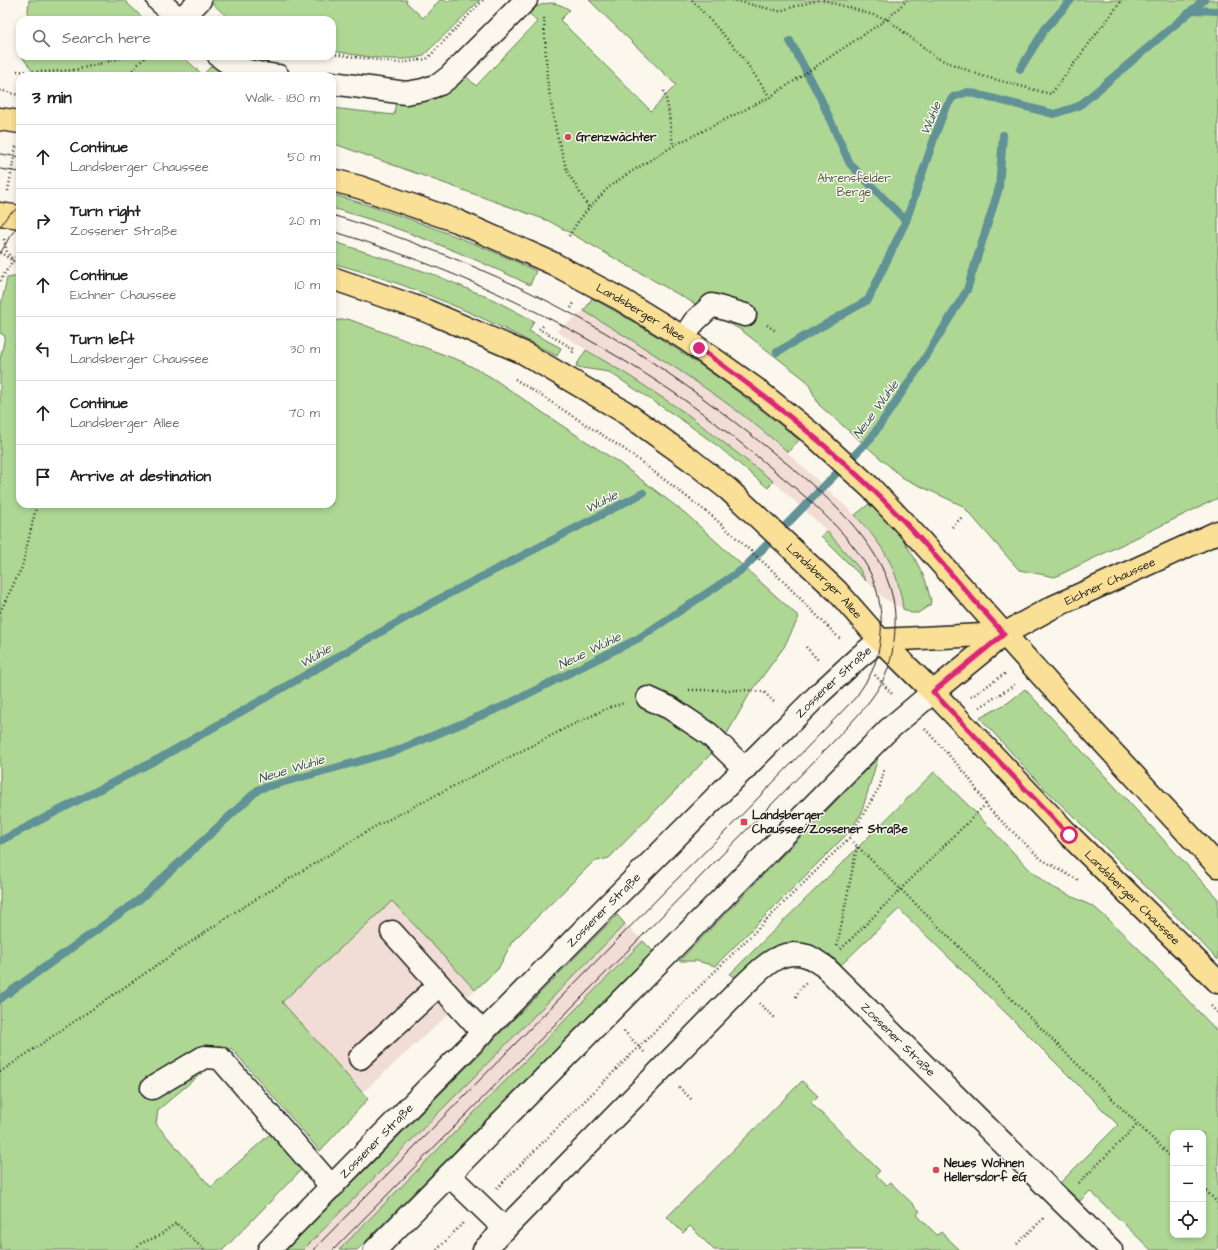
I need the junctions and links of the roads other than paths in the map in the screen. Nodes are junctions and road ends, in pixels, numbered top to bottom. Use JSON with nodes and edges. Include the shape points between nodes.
{"nodes":[{"id":1,"x":158,"y":0,"type":"edge"},
{"id":2,"x":200,"y":0,"type":"edge"},
{"id":3,"x":535,"y":6,"type":"edge"},
{"id":4,"x":176,"y":16,"type":"edge"},
{"id":5,"x":184,"y":16,"type":"edge"},
{"id":6,"x":224,"y":60,"type":"edge"},
{"id":7,"x":253,"y":72,"type":"edge"},
{"id":8,"x":336,"y":84,"type":"edge"},
{"id":9,"x":0,"y":119,"type":"edge"},
{"id":10,"x":16,"y":121,"type":"edge"},
{"id":11,"x":336,"y":181,"type":"edge"},
{"id":12,"x":3,"y":206,"type":"edge"},
{"id":13,"x":16,"y":214,"type":"edge"},
{"id":14,"x":336,"y":279,"type":"edge"},
{"id":15,"x":745,"y":315,"type":"dead end"},
{"id":16,"x":684,"y":338,"type":"junction"},
{"id":17,"x":1218,"y":532,"type":"edge"},
{"id":18,"x":1004,"y":634,"type":"junction"},
{"id":19,"x":880,"y":640,"type":"junction"},
{"id":20,"x":975,"y":645,"type":"junction"},
{"id":21,"x":933,"y":692,"type":"junction"},
{"id":22,"x":648,"y":698,"type":"dead end"},
{"id":23,"x":745,"y":769,"type":"junction"},
{"id":24,"x":1218,"y":866,"type":"edge"},
{"id":25,"x":392,"y":932,"type":"dead end"},
{"id":26,"x":1218,"y":982,"type":"edge"},
{"id":27,"x":440,"y":985,"type":"junction"},
{"id":28,"x":483,"y":1032,"type":"junction"},
{"id":29,"x":360,"y":1058,"type":"dead end"},
{"id":30,"x":152,"y":1088,"type":"dead end"},
{"id":31,"x":449,"y":1175,"type":"junction"},
{"id":32,"x":332,"y":1187,"type":"junction"},
{"id":33,"x":505,"y":1229,"type":"junction"},
{"id":34,"x":269,"y":1250,"type":"edge"},
{"id":35,"x":374,"y":1250,"type":"edge"},
{"id":36,"x":484,"y":1250,"type":"edge"},
{"id":37,"x":1111,"y":1250,"type":"edge"}],
"edges":[{"from":1,"to":4,"type":"street"},
{"from":2,"to":5,"type":"street"},
{"from":3,"to":8,"type":"street","via":[[440,84],[406,93]]},
{"from":6,"to":7,"type":"street"},
{"from":9,"to":10,"type":"main road"},
{"from":11,"to":16,"type":"main road","name":"Landsberger Allee","via":[[457,221],[552,263]]},
{"from":12,"to":13,"type":"main road"},
{"from":14,"to":19,"type":"main road","name":"Landsberger Allee","via":[[427,311],[524,353],[623,411],[729,490],[837,591]]},
{"from":15,"to":16,"type":"street","via":[[712,305],[694,322]]},
{"from":16,"to":18,"type":"main road","name":"Landsberger Allee","via":[[756,389],[812,434],[871,488]]},
{"from":17,"to":18,"type":"main road","name":"Eichner Chaussee","via":[[1053,607]]},
{"from":18,"to":20,"type":"main road","name":"Eichner Chaussee"},
{"from":18,"to":24,"type":"main road"},
{"from":19,"to":20,"type":"main road","name":"Zossener Straße"},
{"from":19,"to":21,"type":"main road","name":"Landsberger Chaussee"},
{"from":19,"to":23,"type":"street","name":"Zossener Straße","via":[[836,678]]},
{"from":20,"to":21,"type":"main road"},
{"from":21,"to":26,"type":"main road","name":"Landsberger Chaussee","via":[[1069,835]]},
{"from":21,"to":31,"type":"street","via":[[888,730]]},
{"from":22,"to":23,"type":"street","via":[[670,708],[709,734]]},
{"from":23,"to":28,"type":"street","name":"Zossener Straße"},
{"from":25,"to":27,"type":"street"},
{"from":27,"to":28,"type":"street"},
{"from":27,"to":29,"type":"street"},
{"from":28,"to":32,"type":"street","name":"Zossener Straße"},
{"from":30,"to":32,"type":"street","via":[[204,1057],[220,1058]]},
{"from":31,"to":33,"type":"street"},
{"from":31,"to":35,"type":"street"},
{"from":32,"to":34,"type":"street","name":"Zossener Straße"},
{"from":33,"to":36,"type":"street","name":"Zossener Straße"},
{"from":33,"to":37,"type":"street","name":"Zossener Straße","via":[[747,982],[768,963],[783,955],[795,954],[807,956],[824,966]]}]}
